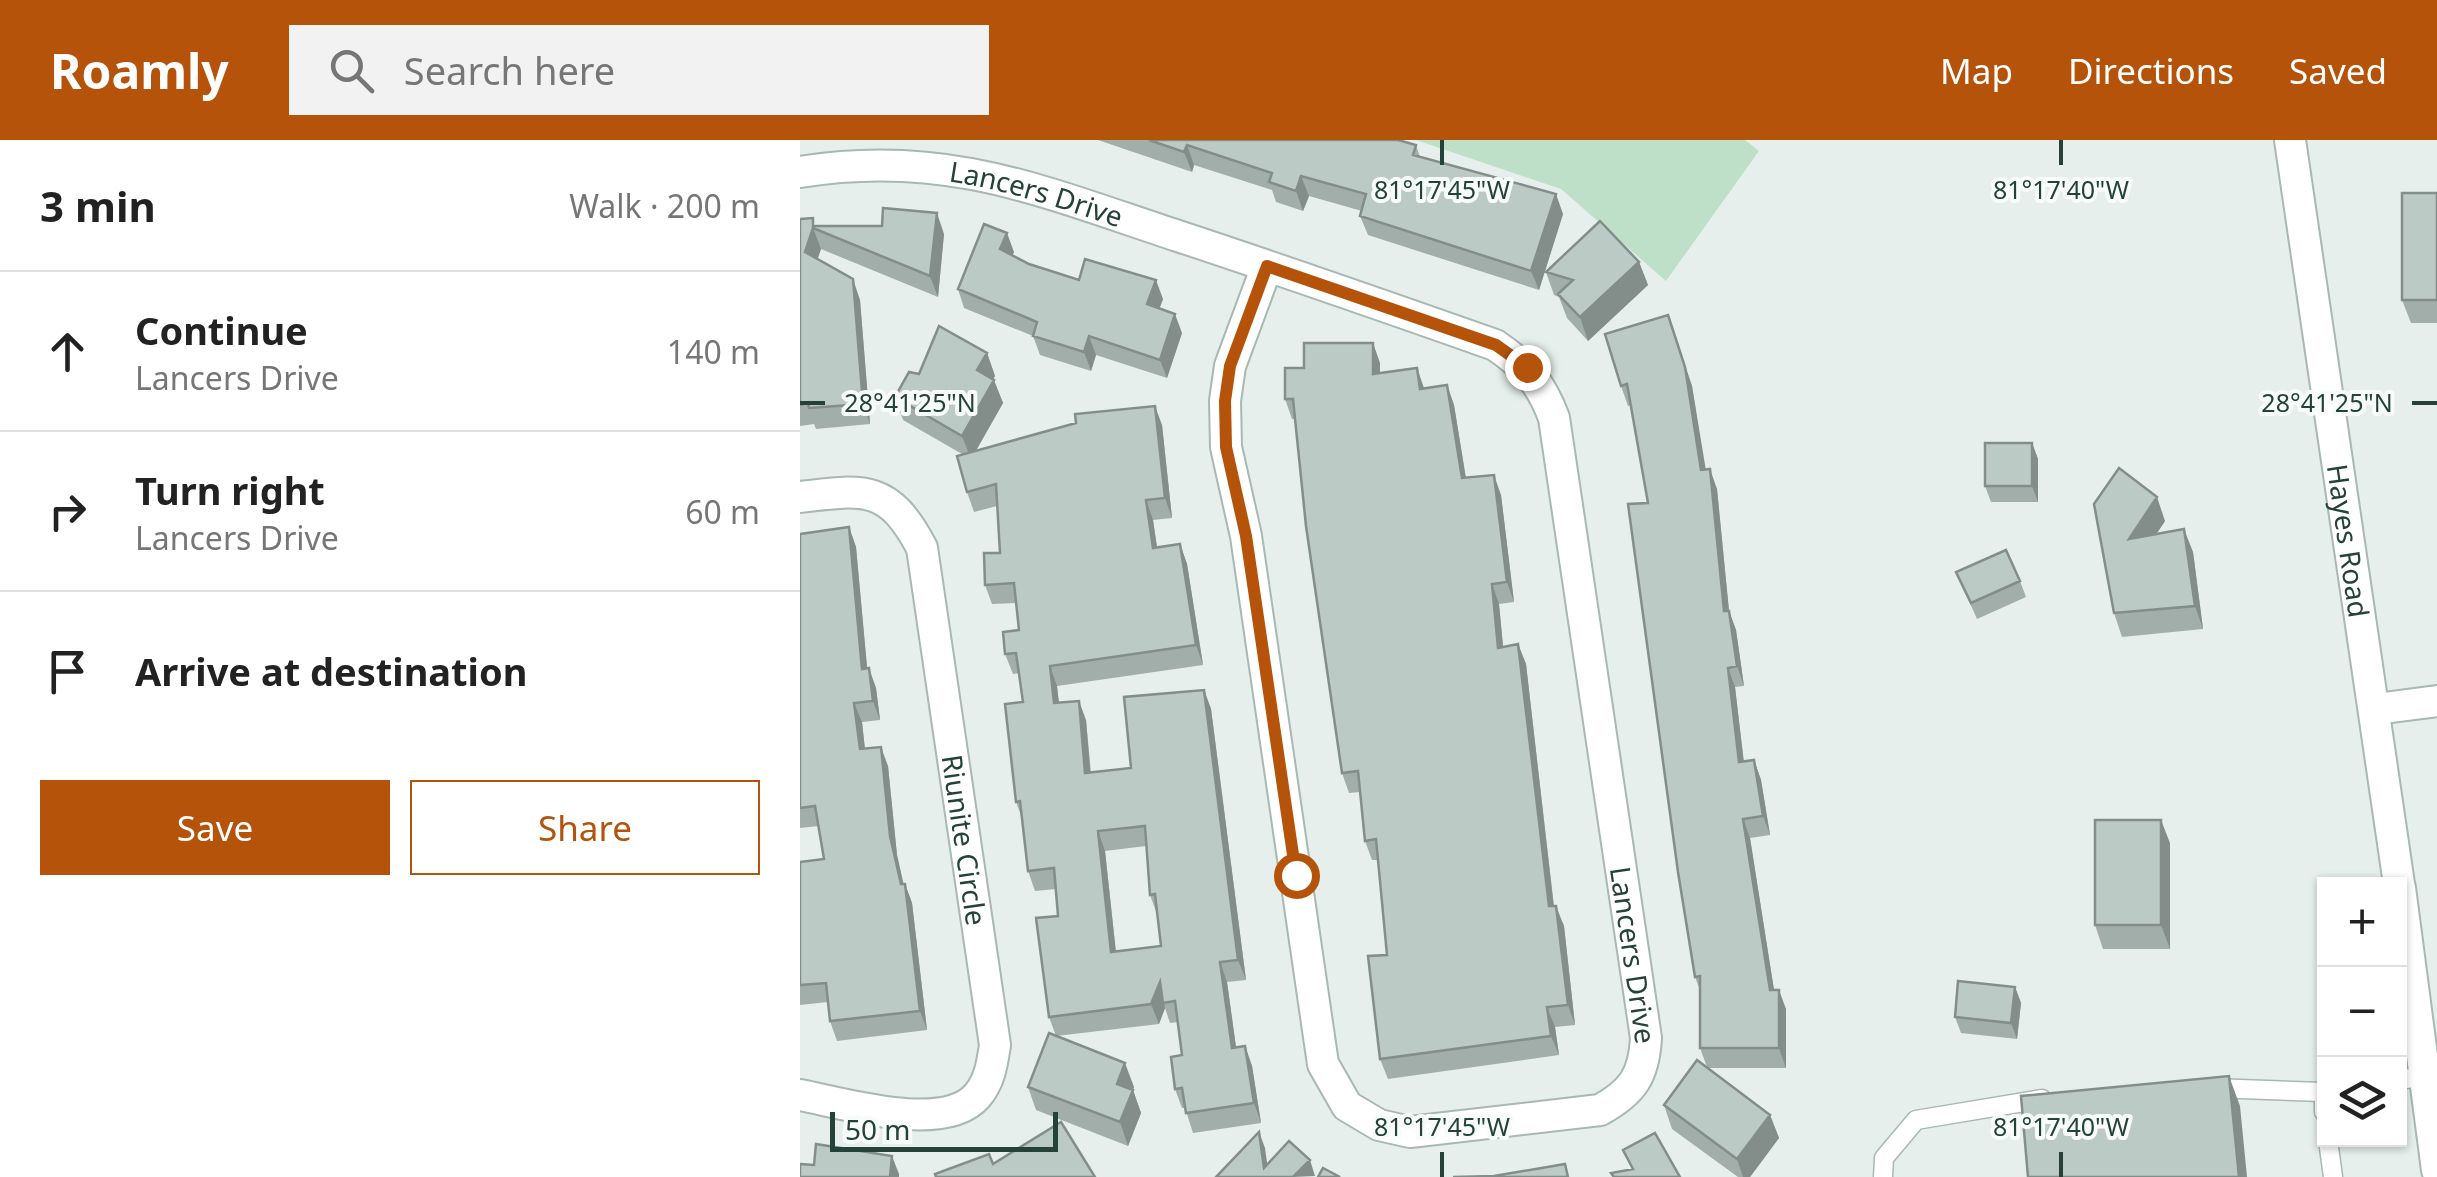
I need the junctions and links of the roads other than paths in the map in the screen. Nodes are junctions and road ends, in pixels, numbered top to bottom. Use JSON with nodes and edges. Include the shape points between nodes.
{"nodes":[{"id":1,"x":2290,"y":140,"type":"edge"},
{"id":2,"x":800,"y":172,"type":"edge"},
{"id":3,"x":1267,"y":266,"type":"junction"},
{"id":4,"x":800,"y":498,"type":"edge"},
{"id":5,"x":2437,"y":700,"type":"edge"},
{"id":6,"x":2376,"y":709,"type":"junction"},
{"id":7,"x":2398,"y":877,"type":"edge"},
{"id":8,"x":2404,"y":967,"type":"edge"},
{"id":9,"x":2412,"y":1078,"type":"edge"},
{"id":10,"x":2189,"y":1089,"type":"edge"},
{"id":11,"x":2317,"y":1092,"type":"edge"},
{"id":12,"x":800,"y":1095,"type":"edge"},
{"id":13,"x":2059,"y":1097,"type":"edge"},
{"id":14,"x":2329,"y":1147,"type":"edge"},
{"id":15,"x":2437,"y":1170,"type":"edge"},
{"id":16,"x":1883,"y":1177,"type":"edge"},
{"id":17,"x":2333,"y":1177,"type":"edge"}],
"edges":[{"from":1,"to":6,"type":"street","name":"Hayes Road"},
{"from":2,"to":3,"type":"street","name":"Lancers Drive","via":[[894,162],[960,168]]},
{"from":3,"to":3,"type":"street","name":"Lancers Drive","via":[[1496,345],[1527,367],[1544,390],[1554,418],[1646,1038],[1644,1068],[1627,1095],[1600,1110],[1410,1132],[1379,1125],[1347,1106],[1322,1064],[1246,536],[1226,447],[1230,366]]},
{"from":4,"to":12,"type":"street","name":"Riunite Circle","via":[[850,490],[881,495],[907,520],[922,548],[995,1045],[990,1075],[975,1099],[956,1110],[910,1116]]},
{"from":5,"to":6,"type":"street"},
{"from":6,"to":7,"type":"street","name":"Hayes Road"},
{"from":8,"to":9,"type":"street","name":"Hayes Road"},
{"from":9,"to":15,"type":"street","name":"Hayes Road"},
{"from":10,"to":11,"type":"lane"},
{"from":13,"to":16,"type":"lane","via":[[1916,1120],[1884,1158]]},
{"from":14,"to":17,"type":"lane"}]}
